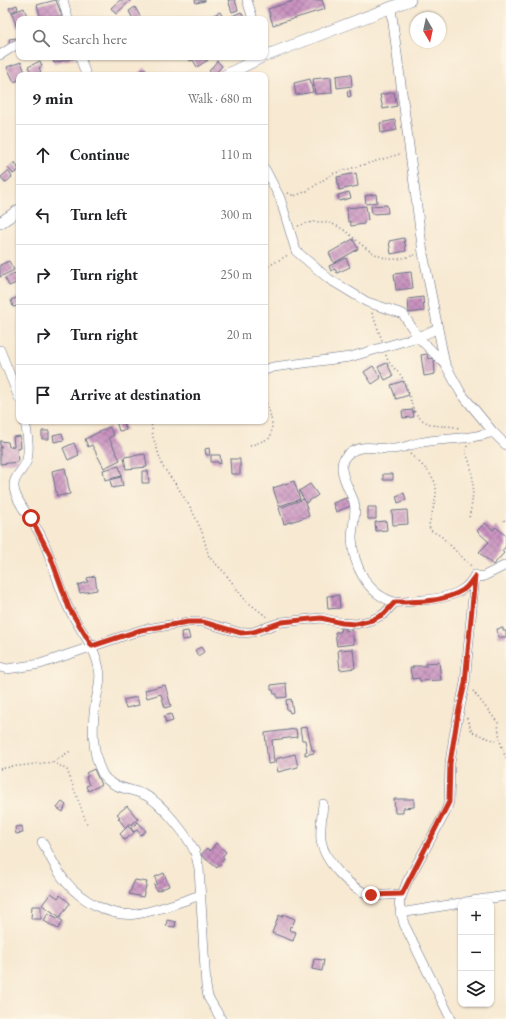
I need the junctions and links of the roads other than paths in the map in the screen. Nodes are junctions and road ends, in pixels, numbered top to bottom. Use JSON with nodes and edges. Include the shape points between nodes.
{"nodes":[{"id":1,"x":63,"y":0,"type":"edge"},
{"id":2,"x":247,"y":0,"type":"edge"},
{"id":3,"x":410,"y":0,"type":"edge"},
{"id":4,"x":391,"y":8,"type":"junction"},
{"id":5,"x":67,"y":16,"type":"edge"},
{"id":6,"x":252,"y":16,"type":"edge"},
{"id":7,"x":16,"y":45,"type":"edge"},
{"id":8,"x":268,"y":54,"type":"edge"},
{"id":9,"x":0,"y":55,"type":"edge"},
{"id":10,"x":81,"y":60,"type":"edge"},
{"id":11,"x":258,"y":60,"type":"edge"},
{"id":12,"x":243,"y":71,"type":"edge"},
{"id":13,"x":85,"y":72,"type":"edge"},
{"id":14,"x":268,"y":175,"type":"edge"},
{"id":15,"x":16,"y":212,"type":"edge"},
{"id":16,"x":0,"y":223,"type":"edge"},
{"id":17,"x":437,"y":329,"type":"junction"},
{"id":18,"x":418,"y":337,"type":"junction"},
{"id":19,"x":0,"y":350,"type":"edge"},
{"id":20,"x":445,"y":364,"type":"junction"},
{"id":21,"x":268,"y":369,"type":"edge"},
{"id":22,"x":16,"y":390,"type":"edge"},
{"id":23,"x":25,"y":424,"type":"edge"},
{"id":24,"x":493,"y":432,"type":"junction"},
{"id":25,"x":506,"y":445,"type":"edge"},
{"id":26,"x":506,"y":565,"type":"edge"},
{"id":27,"x":478,"y":576,"type":"junction"},
{"id":28,"x":395,"y":602,"type":"junction"},
{"id":29,"x":92,"y":646,"type":"junction"},
{"id":30,"x":0,"y":667,"type":"edge"},
{"id":31,"x":323,"y":804,"type":"dead end"},
{"id":32,"x":42,"y":842,"type":"dead end"},
{"id":33,"x":402,"y":894,"type":"junction"},
{"id":34,"x":200,"y":895,"type":"junction"},
{"id":35,"x":506,"y":896,"type":"edge"},
{"id":36,"x":485,"y":899,"type":"edge"},
{"id":37,"x":458,"y":903,"type":"edge"},
{"id":38,"x":400,"y":913,"type":"junction"},
{"id":39,"x":222,"y":1019,"type":"edge"},
{"id":40,"x":451,"y":1019,"type":"edge"}],
"edges":[{"from":1,"to":5,"type":"street"},
{"from":2,"to":6,"type":"street"},
{"from":3,"to":4,"type":"main road"},
{"from":4,"to":8,"type":"main road"},
{"from":4,"to":17,"type":"street","via":[[423,254]]},
{"from":7,"to":9,"type":"street"},
{"from":10,"to":13,"type":"street"},
{"from":11,"to":12,"type":"main road"},
{"from":14,"to":18,"type":"street","via":[[286,214],[296,251],[329,279],[367,302],[403,314]]},
{"from":15,"to":16,"type":"main road"},
{"from":17,"to":18,"type":"street"},
{"from":17,"to":20,"type":"street"},
{"from":18,"to":20,"type":"street"},
{"from":18,"to":21,"type":"street","via":[[350,357]]},
{"from":19,"to":22,"type":"street"},
{"from":20,"to":24,"type":"street","via":[[461,393]]},
{"from":23,"to":29,"type":"street","via":[[28,452],[26,461],[16,476],[14,492],[42,538],[69,608]]},
{"from":24,"to":25,"type":"street"},
{"from":24,"to":28,"type":"street","via":[[472,438],[418,443],[402,448],[368,447],[356,449],[346,455],[342,464],[343,474],[355,504],[352,537],[356,563],[370,587]]},
{"from":26,"to":27,"type":"street"},
{"from":27,"to":28,"type":"street","via":[[454,594],[437,599]]},
{"from":27,"to":33,"type":"street","via":[[465,683],[453,742],[449,802]]},
{"from":28,"to":29,"type":"street","via":[[384,614],[356,624],[321,618],[282,622],[253,632],[241,633],[203,622],[188,622],[141,630]]},
{"from":29,"to":30,"type":"street","via":[[64,658],[40,664],[7,669]]},
{"from":29,"to":34,"type":"street","via":[[100,671],[94,732],[97,760],[102,773],[112,783],[147,796],[160,806],[187,838],[195,851],[199,868]]},
{"from":31,"to":33,"type":"street","via":[[321,840],[324,855],[330,864],[350,882],[371,895]]},
{"from":32,"to":34,"type":"street","via":[[64,880],[78,895],[119,914],[134,915],[147,912]]},
{"from":33,"to":38,"type":"street"},
{"from":34,"to":39,"type":"street","via":[[206,986],[208,997]]},
{"from":35,"to":36,"type":"street"},
{"from":37,"to":38,"type":"street"},
{"from":38,"to":40,"type":"street"}]}
